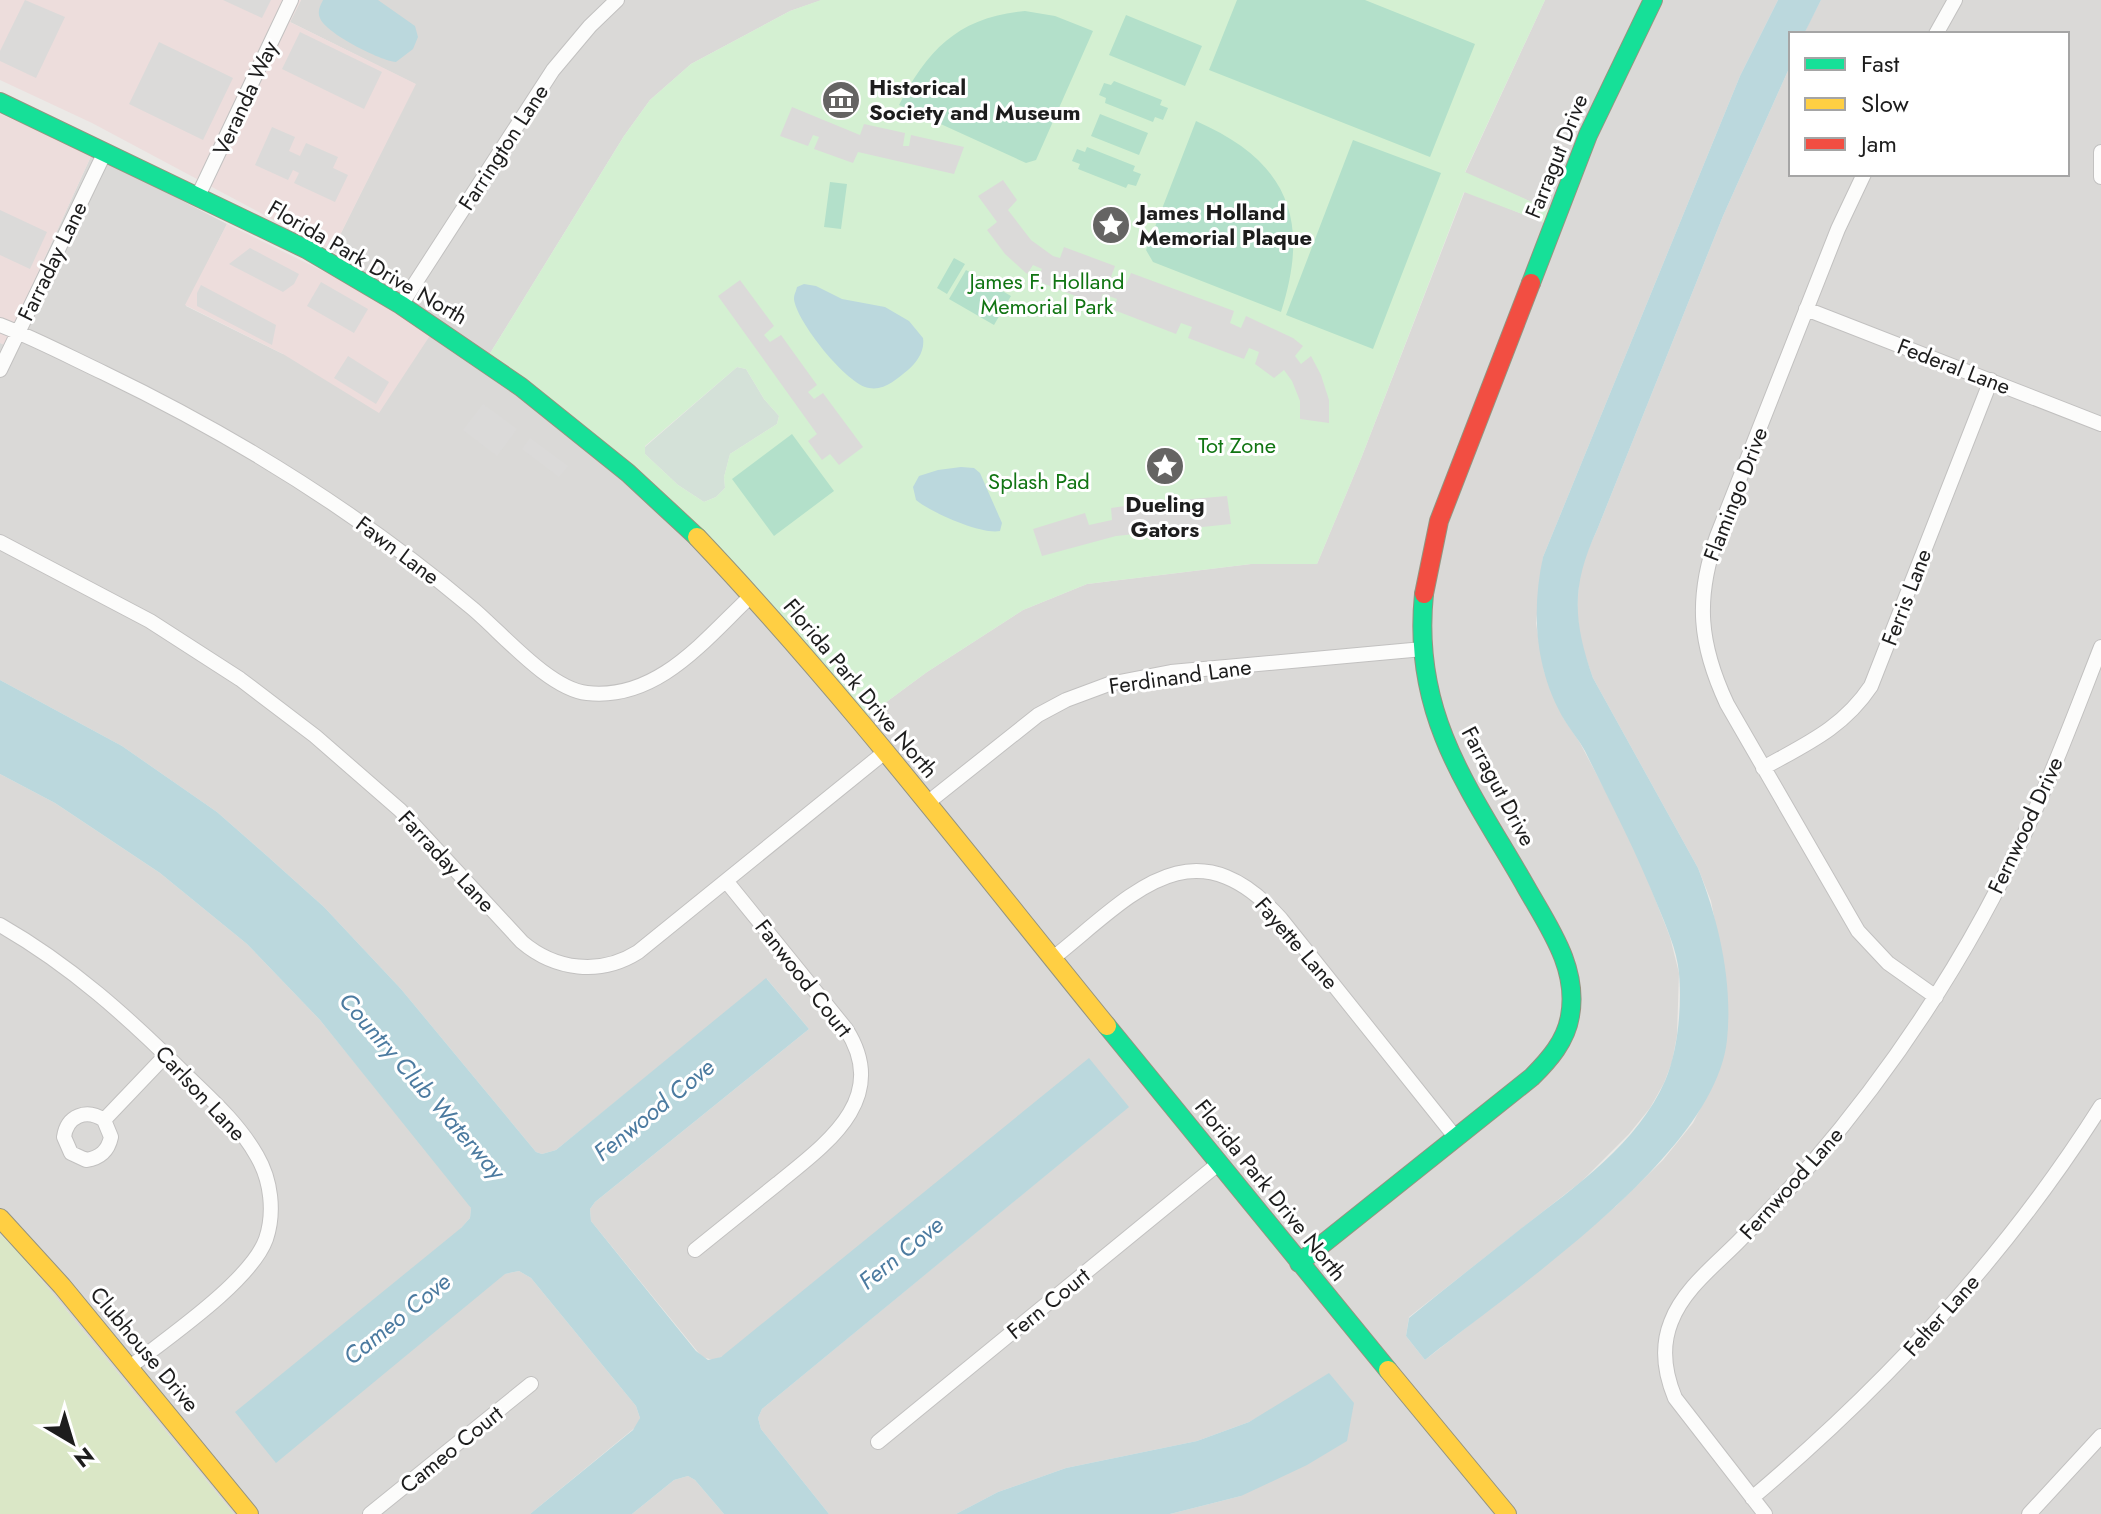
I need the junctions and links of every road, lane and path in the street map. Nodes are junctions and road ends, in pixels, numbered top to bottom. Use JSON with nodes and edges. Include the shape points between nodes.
{"nodes":[{"id":1,"x":291,"y":0,"type":"edge"},
{"id":2,"x":617,"y":0,"type":"edge"},
{"id":3,"x":1653,"y":0,"type":"edge"},
{"id":4,"x":1955,"y":0,"type":"edge"},
{"id":5,"x":1937,"y":32,"type":"edge"},
{"id":6,"x":0,"y":102,"type":"edge"},
{"id":7,"x":105,"y":152,"type":"junction"},
{"id":8,"x":2101,"y":152,"type":"edge"},
{"id":9,"x":1863,"y":176,"type":"edge"},
{"id":10,"x":2101,"y":177,"type":"edge"},
{"id":11,"x":198,"y":196,"type":"junction"},
{"id":12,"x":401,"y":305,"type":"junction"},
{"id":13,"x":1806,"y":309,"type":"junction"},
{"id":14,"x":0,"y":325,"type":"edge"},
{"id":15,"x":18,"y":332,"type":"junction"},
{"id":16,"x":0,"y":370,"type":"edge"},
{"id":17,"x":1991,"y":380,"type":"junction"},
{"id":18,"x":2101,"y":424,"type":"edge"},
{"id":19,"x":0,"y":542,"type":"edge"},
{"id":20,"x":752,"y":595,"type":"junction"},
{"id":21,"x":2101,"y":647,"type":"edge"},
{"id":22,"x":1423,"y":649,"type":"junction"},
{"id":23,"x":885,"y":752,"type":"junction"},
{"id":24,"x":1763,"y":768,"type":"junction"},
{"id":25,"x":926,"y":804,"type":"junction"},
{"id":26,"x":727,"y":882,"type":"junction"},
{"id":27,"x":0,"y":925,"type":"edge"},
{"id":28,"x":1053,"y":958,"type":"junction"},
{"id":29,"x":1936,"y":997,"type":"junction"},
{"id":30,"x":166,"y":1055,"type":"junction"},
{"id":31,"x":2101,"y":1106,"type":"edge"},
{"id":32,"x":104,"y":1120,"type":"dead end"},
{"id":33,"x":1456,"y":1138,"type":"junction"},
{"id":34,"x":1218,"y":1164,"type":"junction"},
{"id":35,"x":0,"y":1218,"type":"edge"},
{"id":36,"x":695,"y":1250,"type":"dead end"},
{"id":37,"x":1299,"y":1263,"type":"junction"},
{"id":38,"x":130,"y":1367,"type":"junction"},
{"id":39,"x":531,"y":1384,"type":"dead end"},
{"id":40,"x":2101,"y":1436,"type":"edge"},
{"id":41,"x":878,"y":1442,"type":"dead end"},
{"id":42,"x":1752,"y":1498,"type":"junction"},
{"id":43,"x":249,"y":1514,"type":"edge"},
{"id":44,"x":370,"y":1514,"type":"edge"},
{"id":45,"x":1507,"y":1514,"type":"edge"},
{"id":46,"x":1765,"y":1514,"type":"edge"},
{"id":47,"x":2029,"y":1514,"type":"edge"}],
"edges":[{"from":1,"to":11,"type":"street","name":"Veranda Way"},
{"from":2,"to":12,"type":"street","name":"Farrington Lane","via":[[553,70]]},
{"from":3,"to":22,"type":"street","name":"Farragut Drive","via":[[1588,135],[1439,521],[1424,585]]},
{"from":4,"to":5,"type":"street"},
{"from":6,"to":7,"type":"street","name":"Florida Park Drive North"},
{"from":7,"to":11,"type":"street","name":"Florida Park Drive North"},
{"from":7,"to":15,"type":"street","name":"Farraday Lane"},
{"from":8,"to":10,"type":"street"},
{"from":9,"to":13,"type":"street","name":"Flamingo Drive"},
{"from":11,"to":12,"type":"street","name":"Florida Park Drive North","via":[[306,249]]},
{"from":12,"to":20,"type":"street","name":"Florida Park Drive North","via":[[521,387],[628,473]]},
{"from":13,"to":17,"type":"street","name":"Federal Lane"},
{"from":13,"to":24,"type":"street","name":"Flamingo Drive","via":[[1717,536],[1703,587],[1703,631],[1713,672]]},
{"from":14,"to":15,"type":"street","name":"Fawn Lane"},
{"from":15,"to":16,"type":"street","name":"Farraday Lane"},
{"from":15,"to":20,"type":"street","name":"Fawn Lane","via":[[183,413],[316,490],[397,548],[570,690],[609,694],[655,680]]},
{"from":17,"to":18,"type":"street","name":"Federal Lane"},
{"from":17,"to":24,"type":"street","name":"Ferris Lane","via":[[1871,686],[1844,720]]},
{"from":19,"to":26,"type":"street","name":"Farraday Lane","via":[[150,621],[240,679],[400,810],[522,942],[550,960],[592,967],[628,958]]},
{"from":20,"to":23,"type":"street","name":"Florida Park Drive North"},
{"from":21,"to":29,"type":"street","name":"Fernwood Drive","via":[[2017,850]]},
{"from":22,"to":25,"type":"street","name":"Ferdinand Lane","via":[[1171,672],[1109,684],[1038,715]]},
{"from":22,"to":33,"type":"street","name":"Farragut Drive","via":[[1445,739],[1560,948],[1572,999],[1567,1029],[1551,1059]]},
{"from":23,"to":25,"type":"street","name":"Florida Park Drive North"},
{"from":23,"to":26,"type":"street","name":"Farraday Lane"},
{"from":24,"to":29,"type":"street","name":"Flamingo Drive","via":[[1858,931],[1888,963]]},
{"from":25,"to":28,"type":"street","name":"Florida Park Drive North"},
{"from":26,"to":36,"type":"street","name":"Fanwood Court","via":[[846,1029],[858,1052],[861,1086],[846,1121],[825,1145]]},
{"from":27,"to":30,"type":"street","name":"Carlson Lane","via":[[68,968]]},
{"from":28,"to":33,"type":"street","name":"Fayette Lane","via":[[1167,874],[1194,871],[1241,883],[1281,919]]},
{"from":28,"to":34,"type":"street","name":"Florida Park Drive North"},
{"from":29,"to":42,"type":"street","name":"Fernwood Lane","via":[[1841,1128],[1680,1304],[1667,1335],[1667,1373],[1679,1406]]},
{"from":30,"to":32,"type":"street"},
{"from":30,"to":38,"type":"street","name":"Carlson Lane","via":[[257,1155],[269,1187],[270,1219],[261,1250],[247,1270]]},
{"from":31,"to":42,"type":"street","name":"Felter Lane","via":[[2046,1187],[1954,1302],[1849,1413]]},
{"from":33,"to":37,"type":"street","name":"Farragut Drive"},
{"from":34,"to":37,"type":"street","name":"Florida Park Drive North"},
{"from":34,"to":41,"type":"street","name":"Fern Court"},
{"from":35,"to":38,"type":"street","name":"Clubhouse Drive"},
{"from":37,"to":45,"type":"street","name":"Florida Park Drive North"},
{"from":38,"to":43,"type":"street","name":"Clubhouse Drive"},
{"from":39,"to":44,"type":"street","name":"Cameo Court"},
{"from":40,"to":47,"type":"street"},
{"from":42,"to":46,"type":"street"}]}
